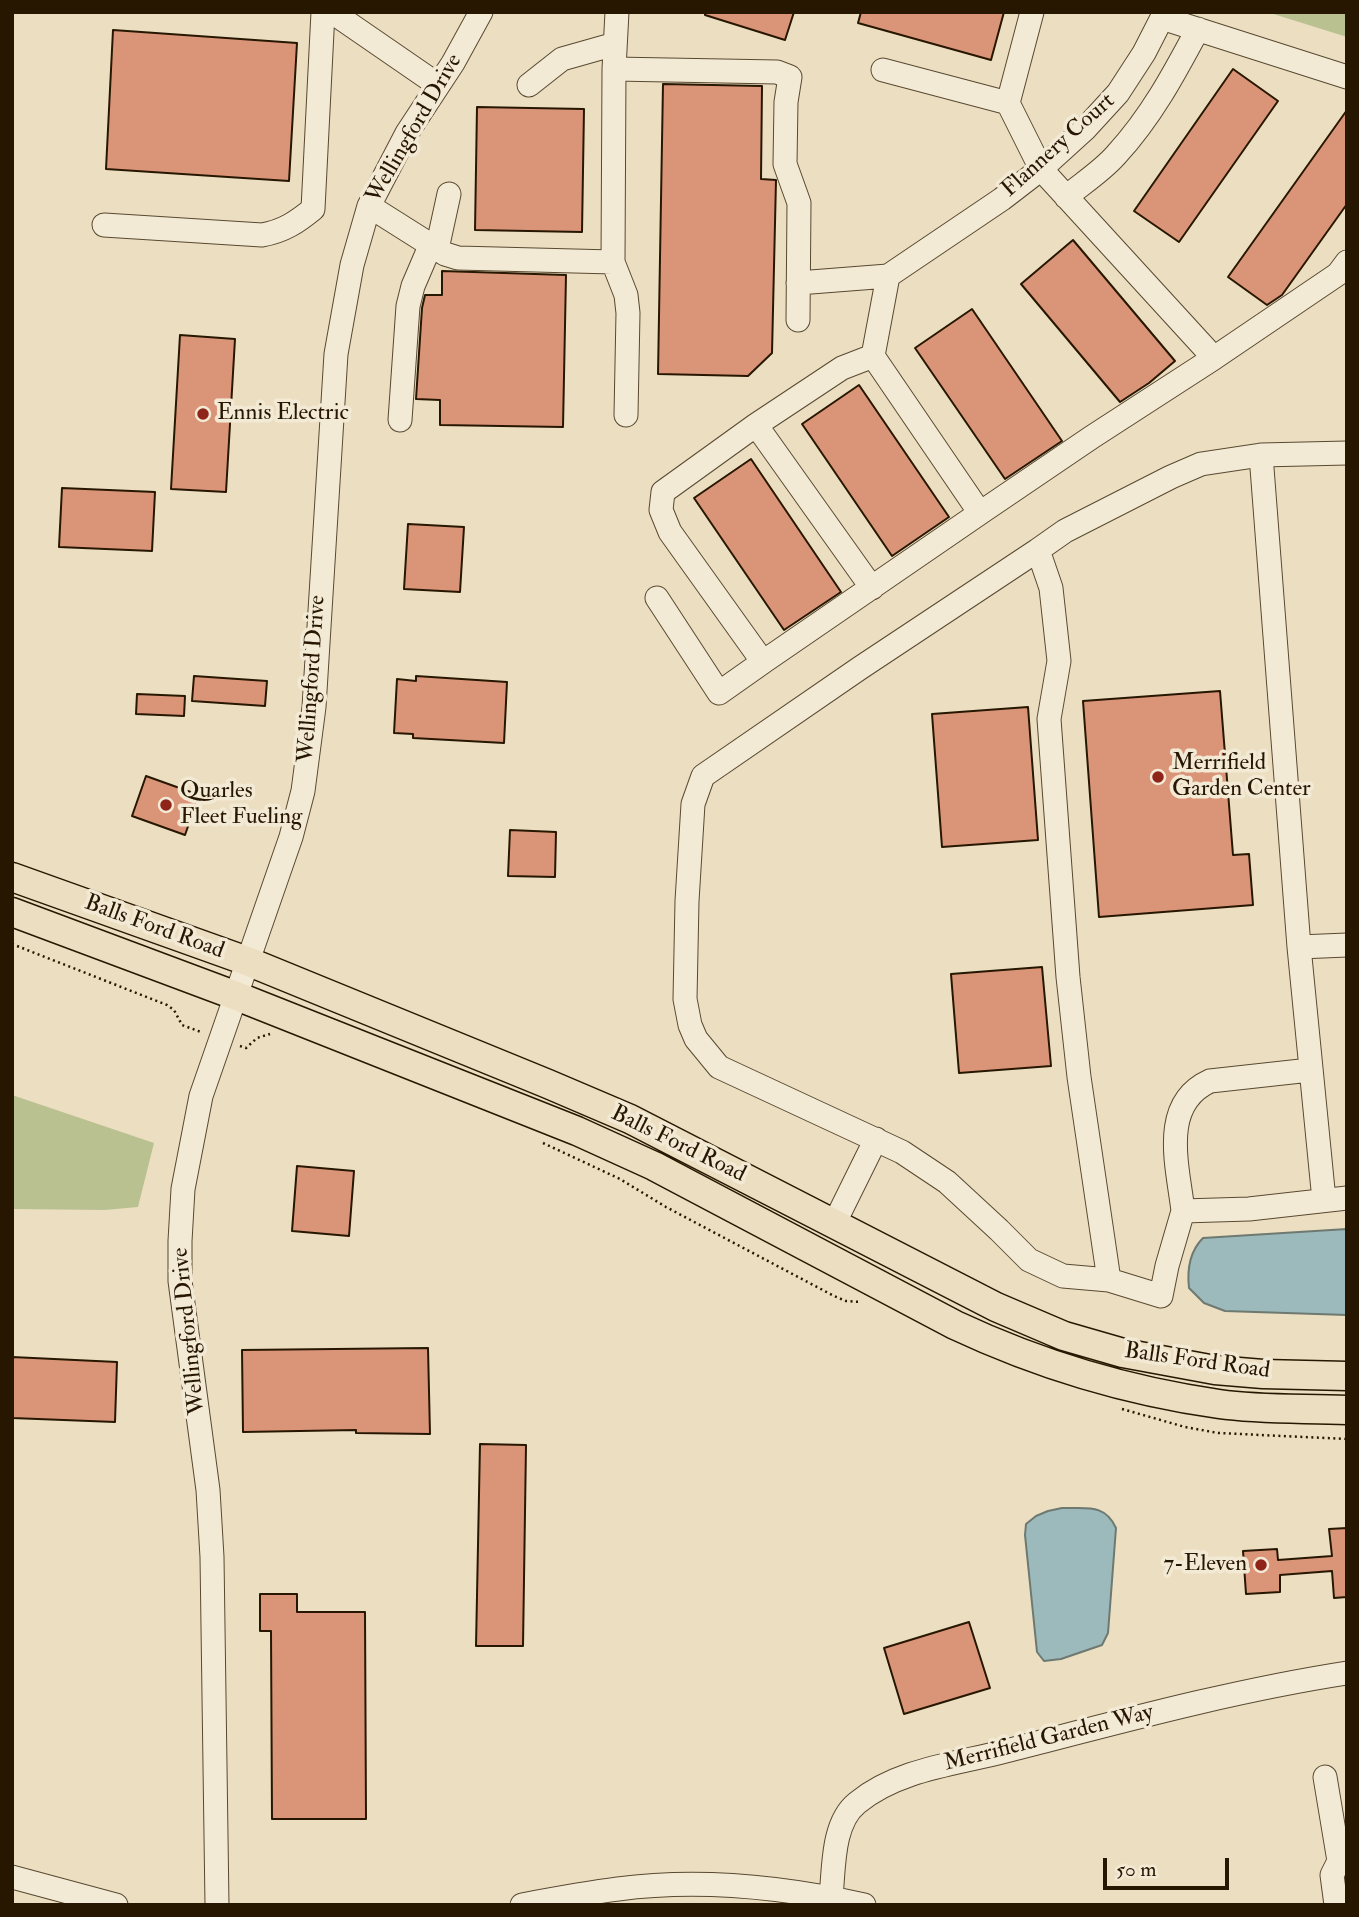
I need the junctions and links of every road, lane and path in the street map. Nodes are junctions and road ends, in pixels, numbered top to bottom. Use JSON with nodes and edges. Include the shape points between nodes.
{"nodes":[{"id":1,"x":323,"y":12,"type":"edge"},
{"id":2,"x":332,"y":12,"type":"edge"},
{"id":3,"x":481,"y":12,"type":"edge"},
{"id":4,"x":617,"y":12,"type":"edge"},
{"id":5,"x":1032,"y":12,"type":"edge"},
{"id":6,"x":1163,"y":15,"type":"edge"},
{"id":7,"x":1198,"y":29,"type":"junction"},
{"id":8,"x":615,"y":44,"type":"junction"},
{"id":9,"x":614,"y":69,"type":"junction"},
{"id":10,"x":883,"y":70,"type":"dead end"},
{"id":11,"x":1347,"y":76,"type":"edge"},
{"id":12,"x":438,"y":85,"type":"junction"},
{"id":13,"x":529,"y":85,"type":"dead end"},
{"id":14,"x":1008,"y":103,"type":"junction"},
{"id":15,"x":1041,"y":169,"type":"junction"},
{"id":16,"x":449,"y":194,"type":"dead end"},
{"id":17,"x":1066,"y":197,"type":"junction"},
{"id":18,"x":369,"y":206,"type":"junction"},
{"id":19,"x":104,"y":225,"type":"dead end"},
{"id":20,"x":434,"y":246,"type":"junction"},
{"id":21,"x":613,"y":262,"type":"junction"},
{"id":22,"x":1347,"y":262,"type":"edge"},
{"id":23,"x":888,"y":276,"type":"junction"},
{"id":24,"x":798,"y":283,"type":"junction"},
{"id":25,"x":798,"y":320,"type":"dead end"},
{"id":26,"x":873,"y":356,"type":"junction"},
{"id":27,"x":1213,"y":358,"type":"junction"},
{"id":28,"x":626,"y":415,"type":"dead end"},
{"id":29,"x":400,"y":420,"type":"dead end"},
{"id":30,"x":756,"y":425,"type":"junction"},
{"id":31,"x":1347,"y":453,"type":"edge"},
{"id":32,"x":1261,"y":455,"type":"junction"},
{"id":33,"x":980,"y":513,"type":"junction"},
{"id":34,"x":1038,"y":550,"type":"junction"},
{"id":35,"x":872,"y":588,"type":"junction"},
{"id":36,"x":657,"y":598,"type":"dead end"},
{"id":37,"x":763,"y":662,"type":"junction"},
{"id":38,"x":12,"y":877,"type":"edge"},
{"id":39,"x":12,"y":912,"type":"edge"},
{"id":40,"x":12,"y":944,"type":"edge"},
{"id":41,"x":1347,"y":945,"type":"edge"},
{"id":42,"x":1298,"y":947,"type":"junction"},
{"id":43,"x":247,"y":961,"type":"junction"},
{"id":44,"x":234,"y":995,"type":"junction"},
{"id":45,"x":192,"y":1028,"type":"dead end"},
{"id":46,"x":274,"y":1035,"type":"dead end"},
{"id":47,"x":236,"y":1044,"type":"dead end"},
{"id":48,"x":1310,"y":1070,"type":"junction"},
{"id":49,"x":876,"y":1139,"type":"junction"},
{"id":50,"x":537,"y":1140,"type":"dead end"},
{"id":51,"x":1336,"y":1199,"type":"edge"},
{"id":52,"x":1183,"y":1211,"type":"junction"},
{"id":53,"x":834,"y":1224,"type":"junction"},
{"id":54,"x":766,"y":1225,"type":"junction"},
{"id":55,"x":1109,"y":1280,"type":"junction"},
{"id":56,"x":834,"y":1296,"type":"dead end"},
{"id":57,"x":1347,"y":1376,"type":"edge"},
{"id":58,"x":1347,"y":1410,"type":"edge"},
{"id":59,"x":1347,"y":1673,"type":"edge"},
{"id":60,"x":1325,"y":1777,"type":"dead end"},
{"id":61,"x":12,"y":1877,"type":"edge"},
{"id":62,"x":831,"y":1897,"type":"junction"},
{"id":63,"x":116,"y":1905,"type":"edge"},
{"id":64,"x":217,"y":1905,"type":"edge"},
{"id":65,"x":522,"y":1905,"type":"edge"},
{"id":66,"x":864,"y":1905,"type":"edge"},
{"id":67,"x":1336,"y":1905,"type":"edge"}],
"edges":[{"from":1,"to":19,"type":"street","via":[[313,209],[290,226],[262,235]]},
{"from":2,"to":12,"type":"street"},
{"from":3,"to":12,"type":"street","name":"Wellingford Drive"},
{"from":4,"to":8,"type":"street"},
{"from":5,"to":14,"type":"street"},
{"from":6,"to":7,"type":"street"},
{"from":6,"to":15,"type":"street","name":"Flannery Court","via":[[1118,93]]},
{"from":7,"to":11,"type":"street"},
{"from":7,"to":17,"type":"street","via":[[1161,99],[1139,128],[1114,158]]},
{"from":8,"to":9,"type":"street"},
{"from":8,"to":13,"type":"street","via":[[562,59]]},
{"from":9,"to":21,"type":"street"},
{"from":9,"to":24,"type":"street","via":[[777,72],[790,77],[785,164],[799,203]]},
{"from":10,"to":14,"type":"street"},
{"from":12,"to":18,"type":"street","name":"Wellingford Drive","via":[[407,132]]},
{"from":14,"to":15,"type":"street"},
{"from":15,"to":17,"type":"street"},
{"from":15,"to":23,"type":"street","name":"Flannery Court"},
{"from":16,"to":20,"type":"street"},
{"from":17,"to":27,"type":"street"},
{"from":18,"to":20,"type":"street"},
{"from":18,"to":43,"type":"street","name":"Wellingford Drive","via":[[352,265],[336,354],[314,708],[305,780],[291,837]]},
{"from":20,"to":21,"type":"street","via":[[458,258]]},
{"from":20,"to":29,"type":"street","via":[[408,306]]},
{"from":21,"to":28,"type":"street","via":[[628,313]]},
{"from":22,"to":27,"type":"street","via":[[1338,274]]},
{"from":23,"to":24,"type":"street"},
{"from":23,"to":26,"type":"street"},
{"from":24,"to":25,"type":"street"},
{"from":26,"to":30,"type":"street","via":[[842,368]]},
{"from":26,"to":33,"type":"street"},
{"from":27,"to":33,"type":"street"},
{"from":30,"to":35,"type":"street"},
{"from":30,"to":37,"type":"street","via":[[663,492],[661,510],[670,532]]},
{"from":31,"to":32,"type":"street"},
{"from":32,"to":34,"type":"street","via":[[1201,464],[1065,531]]},
{"from":32,"to":42,"type":"street"},
{"from":33,"to":35,"type":"street"},
{"from":34,"to":49,"type":"street","via":[[714,767],[703,776],[693,804],[685,999],[696,1039],[719,1067]]},
{"from":34,"to":55,"type":"street","via":[[1051,588],[1059,661],[1049,719],[1068,977]]},
{"from":35,"to":37,"type":"street"},
{"from":36,"to":37,"type":"street","via":[[719,693]]},
{"from":38,"to":43,"type":"main road","name":"Balls Ford Road"},
{"from":39,"to":44,"type":"main road","name":"Balls Ford Road"},
{"from":40,"to":45,"type":"path","via":[[167,1004],[181,1024]]},
{"from":41,"to":42,"type":"street"},
{"from":42,"to":48,"type":"street"},
{"from":43,"to":44,"type":"street","name":"Wellingford Drive"},
{"from":43,"to":53,"type":"main road","name":"Balls Ford Road","via":[[630,1119]]},
{"from":44,"to":54,"type":"main road","name":"Balls Ford Road","via":[[577,1130]]},
{"from":44,"to":64,"type":"street","name":"Wellingford Drive","via":[[191,1137],[180,1241],[180,1281],[208,1490],[212,1557]]},
{"from":46,"to":47,"type":"path","via":[[261,1036],[246,1048]]},
{"from":48,"to":51,"type":"street"},
{"from":48,"to":52,"type":"street","via":[[1210,1081],[1185,1100],[1175,1123]]},
{"from":49,"to":53,"type":"street"},
{"from":49,"to":55,"type":"street","via":[[947,1182],[1029,1260],[1063,1276]]},
{"from":50,"to":56,"type":"path","via":[[620,1178]]},
{"from":51,"to":52,"type":"street"},
{"from":52,"to":55,"type":"street","via":[[1161,1296]]},
{"from":53,"to":54,"type":"main road","via":[[811,1233]]},
{"from":53,"to":57,"type":"main road","name":"Balls Ford Road","via":[[996,1307],[1094,1346],[1215,1370]]},
{"from":54,"to":58,"type":"main road","name":"Balls Ford Road","via":[[955,1325],[1057,1366],[1220,1404]]},
{"from":59,"to":62,"type":"street","name":"Merrifield Garden Way","via":[[1166,1709],[919,1771],[891,1783],[855,1804],[843,1820]]},
{"from":60,"to":67,"type":"street","via":[[1339,1861],[1332,1875]]},
{"from":61,"to":63,"type":"street"},
{"from":62,"to":65,"type":"street","via":[[723,1885],[659,1886]]},
{"from":62,"to":66,"type":"street"}]}
